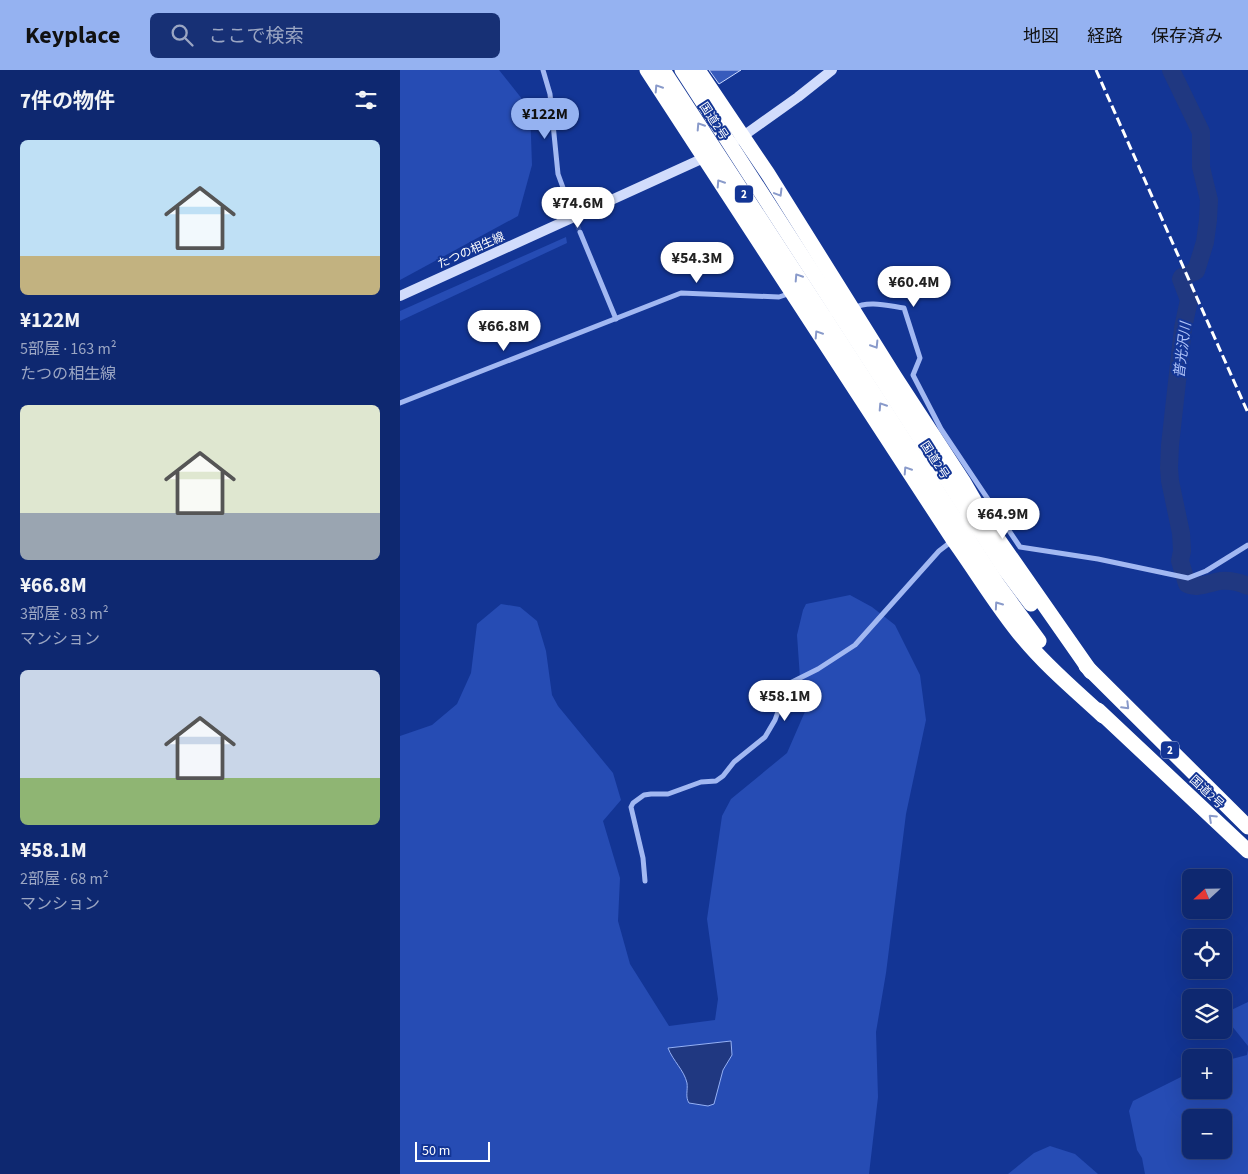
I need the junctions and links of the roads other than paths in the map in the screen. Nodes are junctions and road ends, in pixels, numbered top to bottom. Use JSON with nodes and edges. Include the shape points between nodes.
{"nodes":[{"id":1,"x":543,"y":70,"type":"edge"},
{"id":2,"x":647,"y":70,"type":"edge"},
{"id":3,"x":663,"y":70,"type":"edge"},
{"id":4,"x":682,"y":70,"type":"edge"},
{"id":5,"x":698,"y":70,"type":"edge"},
{"id":6,"x":832,"y":70,"type":"edge"},
{"id":7,"x":743,"y":137,"type":"junction"},
{"id":8,"x":704,"y":158,"type":"junction"},
{"id":9,"x":569,"y":204,"type":"tunnel mouth"},
{"id":10,"x":580,"y":232,"type":"tunnel mouth"},
{"id":11,"x":791,"y":292,"type":"junction"},
{"id":12,"x":400,"y":296,"type":"edge"},
{"id":13,"x":838,"y":313,"type":"junction"},
{"id":14,"x":616,"y":319,"type":"junction"},
{"id":15,"x":400,"y":403,"type":"edge"},
{"id":16,"x":960,"y":466,"type":"junction"},
{"id":17,"x":953,"y":540,"type":"junction"},
{"id":18,"x":1248,"y":545,"type":"edge"},
{"id":19,"x":1091,"y":672,"type":"junction"},
{"id":20,"x":1103,"y":716,"type":"junction"},
{"id":21,"x":1248,"y":827,"type":"edge"},
{"id":22,"x":1248,"y":851,"type":"edge"},
{"id":23,"x":645,"y":880,"type":"dead end"}],
"edges":[{"from":1,"to":9,"type":"street","via":[[550,94],[558,174]]},
{"from":8,"to":2,"type":"highway","one_way":true},
{"from":13,"to":3,"type":"highway","name":"国道2号","number":"2","one_way":true,"bridge":true},
{"from":4,"to":13,"type":"highway","name":"国道2号","number":"2","bridge":true},
{"from":5,"to":7,"type":"highway"},
{"from":6,"to":7,"type":"main road","name":"たつの相生線"},
{"from":7,"to":8,"type":"main road","name":"たつの相生線"},
{"from":7,"to":13,"type":"highway","one_way":true,"via":[[768,174]]},
{"from":11,"to":8,"type":"highway","one_way":true},
{"from":8,"to":12,"type":"main road","name":"たつの相生線"},
{"from":10,"to":14,"type":"street"},
{"from":11,"to":14,"type":"street","via":[[779,297],[681,293]]},
{"from":17,"to":11,"type":"highway","one_way":true},
{"from":13,"to":16,"type":"highway","one_way":true},
{"from":13,"to":16,"type":"street","via":[[866,304],[904,308],[920,358],[913,375]]},
{"from":13,"to":19,"type":"highway","name":"国道2号","number":"2","via":[[1004,568],[1038,614]]},
{"from":20,"to":13,"type":"highway","name":"国道2号","number":"2","one_way":true,"via":[[1032,633],[998,585]]},
{"from":14,"to":15,"type":"street"},
{"from":16,"to":18,"type":"street","via":[[1020,547],[1098,559],[1186,578],[1206,571]]},
{"from":16,"to":19,"type":"highway","via":[[989,526]]},
{"from":20,"to":17,"type":"highway","one_way":true,"via":[[1048,666],[1023,638]]},
{"from":17,"to":23,"type":"street","via":[[855,645],[788,684],[765,737],[734,762],[723,776],[716,781],[701,782],[668,794],[644,796],[633,803],[631,807],[644,858]]},
{"from":19,"to":21,"type":"highway","name":"国道2号","number":"2","one_way":true},
{"from":22,"to":20,"type":"highway","name":"国道2号","number":"2","one_way":true}]}
